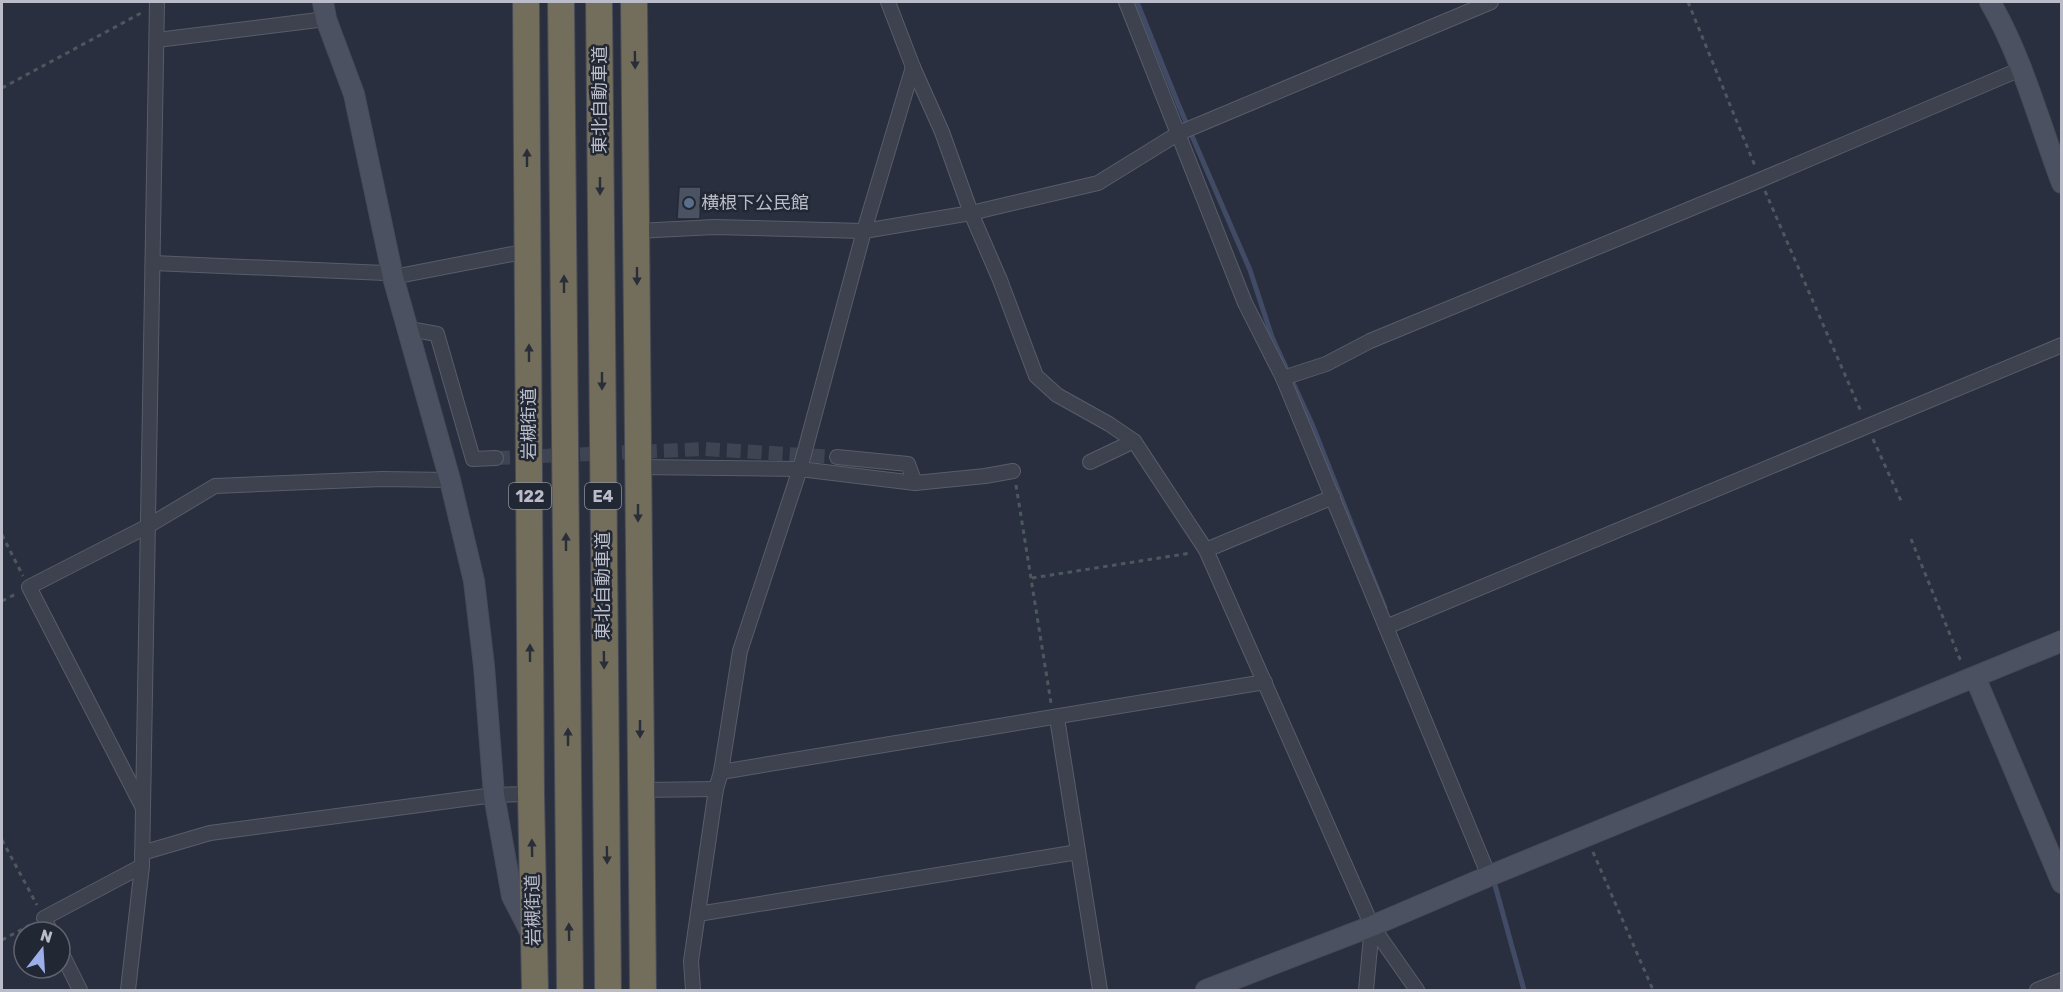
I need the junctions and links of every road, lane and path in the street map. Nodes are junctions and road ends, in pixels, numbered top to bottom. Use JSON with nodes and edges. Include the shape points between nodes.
{"nodes":[{"id":1,"x":526,"y":2,"type":"edge"},
{"id":2,"x":561,"y":2,"type":"edge"},
{"id":3,"x":599,"y":2,"type":"edge"},
{"id":4,"x":634,"y":2,"type":"edge"},
{"id":5,"x":888,"y":2,"type":"edge"},
{"id":6,"x":1126,"y":2,"type":"edge"},
{"id":7,"x":1491,"y":2,"type":"edge"},
{"id":8,"x":1688,"y":2,"type":"edge"},
{"id":9,"x":1990,"y":2,"type":"edge"},
{"id":10,"x":157,"y":3,"type":"edge"},
{"id":11,"x":325,"y":10,"type":"edge"},
{"id":12,"x":157,"y":39,"type":"junction"},
{"id":13,"x":913,"y":67,"type":"junction"},
{"id":14,"x":2021,"y":69,"type":"junction"},
{"id":15,"x":2,"y":87,"type":"edge"},
{"id":16,"x":1179,"y":133,"type":"junction"},
{"id":17,"x":1760,"y":180,"type":"junction"},
{"id":18,"x":2061,"y":183,"type":"edge"},
{"id":19,"x":971,"y":213,"type":"junction"},
{"id":20,"x":637,"y":231,"type":"junction"},
{"id":21,"x":864,"y":231,"type":"junction"},
{"id":22,"x":528,"y":251,"type":"junction"},
{"id":23,"x":153,"y":262,"type":"junction"},
{"id":24,"x":393,"y":277,"type":"junction"},
{"id":25,"x":409,"y":329,"type":"junction"},
{"id":26,"x":2061,"y":345,"type":"edge"},
{"id":27,"x":1283,"y":378,"type":"junction"},
{"id":28,"x":1868,"y":426,"type":"junction"},
{"id":29,"x":1134,"y":441,"type":"junction"},
{"id":30,"x":837,"y":457,"type":"tunnel mouth"},
{"id":31,"x":496,"y":458,"type":"tunnel mouth"},
{"id":32,"x":1090,"y":462,"type":"dead end"},
{"id":33,"x":638,"y":467,"type":"junction"},
{"id":34,"x":800,"y":470,"type":"junction"},
{"id":35,"x":1013,"y":471,"type":"joint"},
{"id":36,"x":450,"y":480,"type":"junction"},
{"id":37,"x":915,"y":483,"type":"junction"},
{"id":38,"x":1333,"y":497,"type":"junction"},
{"id":39,"x":1902,"y":503,"type":"dead end"},
{"id":40,"x":148,"y":526,"type":"junction"},
{"id":41,"x":2,"y":535,"type":"edge"},
{"id":42,"x":1911,"y":539,"type":"dead end"},
{"id":43,"x":1206,"y":550,"type":"junction"},
{"id":44,"x":1032,"y":578,"type":"junction"},
{"id":45,"x":28,"y":586,"type":"junction"},
{"id":46,"x":1386,"y":627,"type":"junction"},
{"id":47,"x":2061,"y":641,"type":"edge"},
{"id":48,"x":1972,"y":678,"type":"junction"},
{"id":49,"x":1265,"y":682,"type":"junction"},
{"id":50,"x":1055,"y":718,"type":"junction"},
{"id":51,"x":721,"y":772,"type":"junction"},
{"id":52,"x":716,"y":789,"type":"junction"},
{"id":53,"x":641,"y":790,"type":"junction"},
{"id":54,"x":531,"y":794,"type":"junction"},
{"id":55,"x":494,"y":795,"type":"junction"},
{"id":56,"x":143,"y":808,"type":"junction"},
{"id":57,"x":1587,"y":836,"type":"junction"},
{"id":58,"x":2,"y":840,"type":"edge"},
{"id":59,"x":1078,"y":852,"type":"junction"},
{"id":60,"x":142,"y":860,"type":"junction"},
{"id":61,"x":1489,"y":876,"type":"junction"},
{"id":62,"x":2061,"y":883,"type":"edge"},
{"id":63,"x":698,"y":914,"type":"junction"},
{"id":64,"x":44,"y":918,"type":"junction"},
{"id":65,"x":1372,"y":926,"type":"junction"},
{"id":66,"x":534,"y":939,"type":"junction"},
{"id":67,"x":2,"y":940,"type":"edge"},
{"id":68,"x":72,"y":974,"type":"edge"},
{"id":69,"x":2061,"y":980,"type":"edge"},
{"id":70,"x":80,"y":990,"type":"edge"},
{"id":71,"x":128,"y":990,"type":"edge"},
{"id":72,"x":534,"y":990,"type":"edge"},
{"id":73,"x":570,"y":990,"type":"edge"},
{"id":74,"x":608,"y":990,"type":"edge"},
{"id":75,"x":643,"y":990,"type":"edge"},
{"id":76,"x":693,"y":990,"type":"edge"},
{"id":77,"x":1100,"y":990,"type":"edge"},
{"id":78,"x":1210,"y":990,"type":"edge"},
{"id":79,"x":1366,"y":990,"type":"edge"},
{"id":80,"x":1417,"y":990,"type":"edge"},
{"id":81,"x":1653,"y":990,"type":"edge"},
{"id":82,"x":2037,"y":990,"type":"edge"}],
"edges":[{"from":22,"to":1,"type":"highway","name":"岩槻街道","number":"122","one_way":true},
{"from":73,"to":2,"type":"highway","name":"東北自動車道","number":"E4","one_way":true},
{"from":3,"to":74,"type":"highway","name":"東北自動車道","number":"E4","one_way":true},
{"from":4,"to":20,"type":"highway","one_way":true},
{"from":5,"to":13,"type":"street"},
{"from":6,"to":16,"type":"street"},
{"from":7,"to":16,"type":"street"},
{"from":8,"to":17,"type":"path"},
{"from":9,"to":14,"type":"street"},
{"from":10,"to":12,"type":"street"},
{"from":10,"to":15,"type":"path"},
{"from":11,"to":12,"type":"street"},
{"from":11,"to":24,"type":"street","via":[[354,94]]},
{"from":12,"to":23,"type":"street"},
{"from":13,"to":19,"type":"street"},
{"from":13,"to":21,"type":"street"},
{"from":14,"to":17,"type":"street"},
{"from":14,"to":18,"type":"street"},
{"from":16,"to":19,"type":"street","via":[[1098,183]]},
{"from":16,"to":27,"type":"street","via":[[1245,303]]},
{"from":17,"to":27,"type":"street","via":[[1370,341],[1326,364]]},
{"from":17,"to":28,"type":"path"},
{"from":19,"to":21,"type":"street"},
{"from":19,"to":29,"type":"street","via":[[1036,376],[1057,395]]},
{"from":20,"to":21,"type":"street","via":[[714,227]]},
{"from":20,"to":33,"type":"highway","one_way":true},
{"from":21,"to":34,"type":"street"},
{"from":22,"to":24,"type":"street"},
{"from":54,"to":22,"type":"highway","name":"岩槻街道","number":"122","one_way":true},
{"from":23,"to":24,"type":"street","via":[[385,273]]},
{"from":23,"to":40,"type":"street"},
{"from":24,"to":25,"type":"street"},
{"from":25,"to":31,"type":"street","via":[[437,334],[473,459]]},
{"from":25,"to":36,"type":"street"},
{"from":26,"to":28,"type":"street"},
{"from":27,"to":38,"type":"street"},
{"from":28,"to":39,"type":"path"},
{"from":28,"to":46,"type":"street"},
{"from":29,"to":32,"type":"street"},
{"from":29,"to":43,"type":"street"},
{"from":30,"to":37,"type":"street","via":[[908,464]]},
{"from":33,"to":34,"type":"street"},
{"from":33,"to":53,"type":"highway","one_way":true},
{"from":34,"to":37,"type":"street"},
{"from":34,"to":51,"type":"street","via":[[740,651]]},
{"from":35,"to":37,"type":"street"},
{"from":35,"to":44,"type":"path"},
{"from":36,"to":40,"type":"street","via":[[215,486]]},
{"from":36,"to":55,"type":"street","via":[[474,581]]},
{"from":38,"to":43,"type":"street"},
{"from":38,"to":46,"type":"street"},
{"from":40,"to":45,"type":"street"},
{"from":40,"to":56,"type":"street"},
{"from":41,"to":45,"type":"path"},
{"from":42,"to":48,"type":"path"},
{"from":43,"to":44,"type":"path"},
{"from":43,"to":49,"type":"street"},
{"from":44,"to":50,"type":"path"},
{"from":45,"to":56,"type":"street"},
{"from":46,"to":61,"type":"street"},
{"from":47,"to":48,"type":"street"},
{"from":48,"to":57,"type":"street"},
{"from":48,"to":62,"type":"street"},
{"from":49,"to":50,"type":"street"},
{"from":49,"to":65,"type":"street"},
{"from":50,"to":51,"type":"street"},
{"from":50,"to":59,"type":"street"},
{"from":51,"to":52,"type":"street"},
{"from":52,"to":53,"type":"street"},
{"from":52,"to":63,"type":"street"},
{"from":53,"to":75,"type":"highway"},
{"from":54,"to":55,"type":"street"},
{"from":66,"to":54,"type":"highway","name":"岩槻街道","number":"122","one_way":true},
{"from":55,"to":60,"type":"street","via":[[210,833]]},
{"from":55,"to":66,"type":"street","via":[[512,896]]},
{"from":56,"to":60,"type":"street"},
{"from":57,"to":61,"type":"street"},
{"from":57,"to":81,"type":"path"},
{"from":58,"to":64,"type":"path"},
{"from":59,"to":63,"type":"street"},
{"from":59,"to":77,"type":"street"},
{"from":60,"to":64,"type":"street"},
{"from":60,"to":71,"type":"street"},
{"from":61,"to":65,"type":"street"},
{"from":63,"to":76,"type":"street","via":[[691,961]]},
{"from":64,"to":67,"type":"path"},
{"from":65,"to":78,"type":"street"},
{"from":65,"to":79,"type":"street"},
{"from":65,"to":80,"type":"street"},
{"from":66,"to":72,"type":"highway","name":"岩槻街道","number":"122"},
{"from":68,"to":70,"type":"street"},
{"from":69,"to":82,"type":"street"}]}
